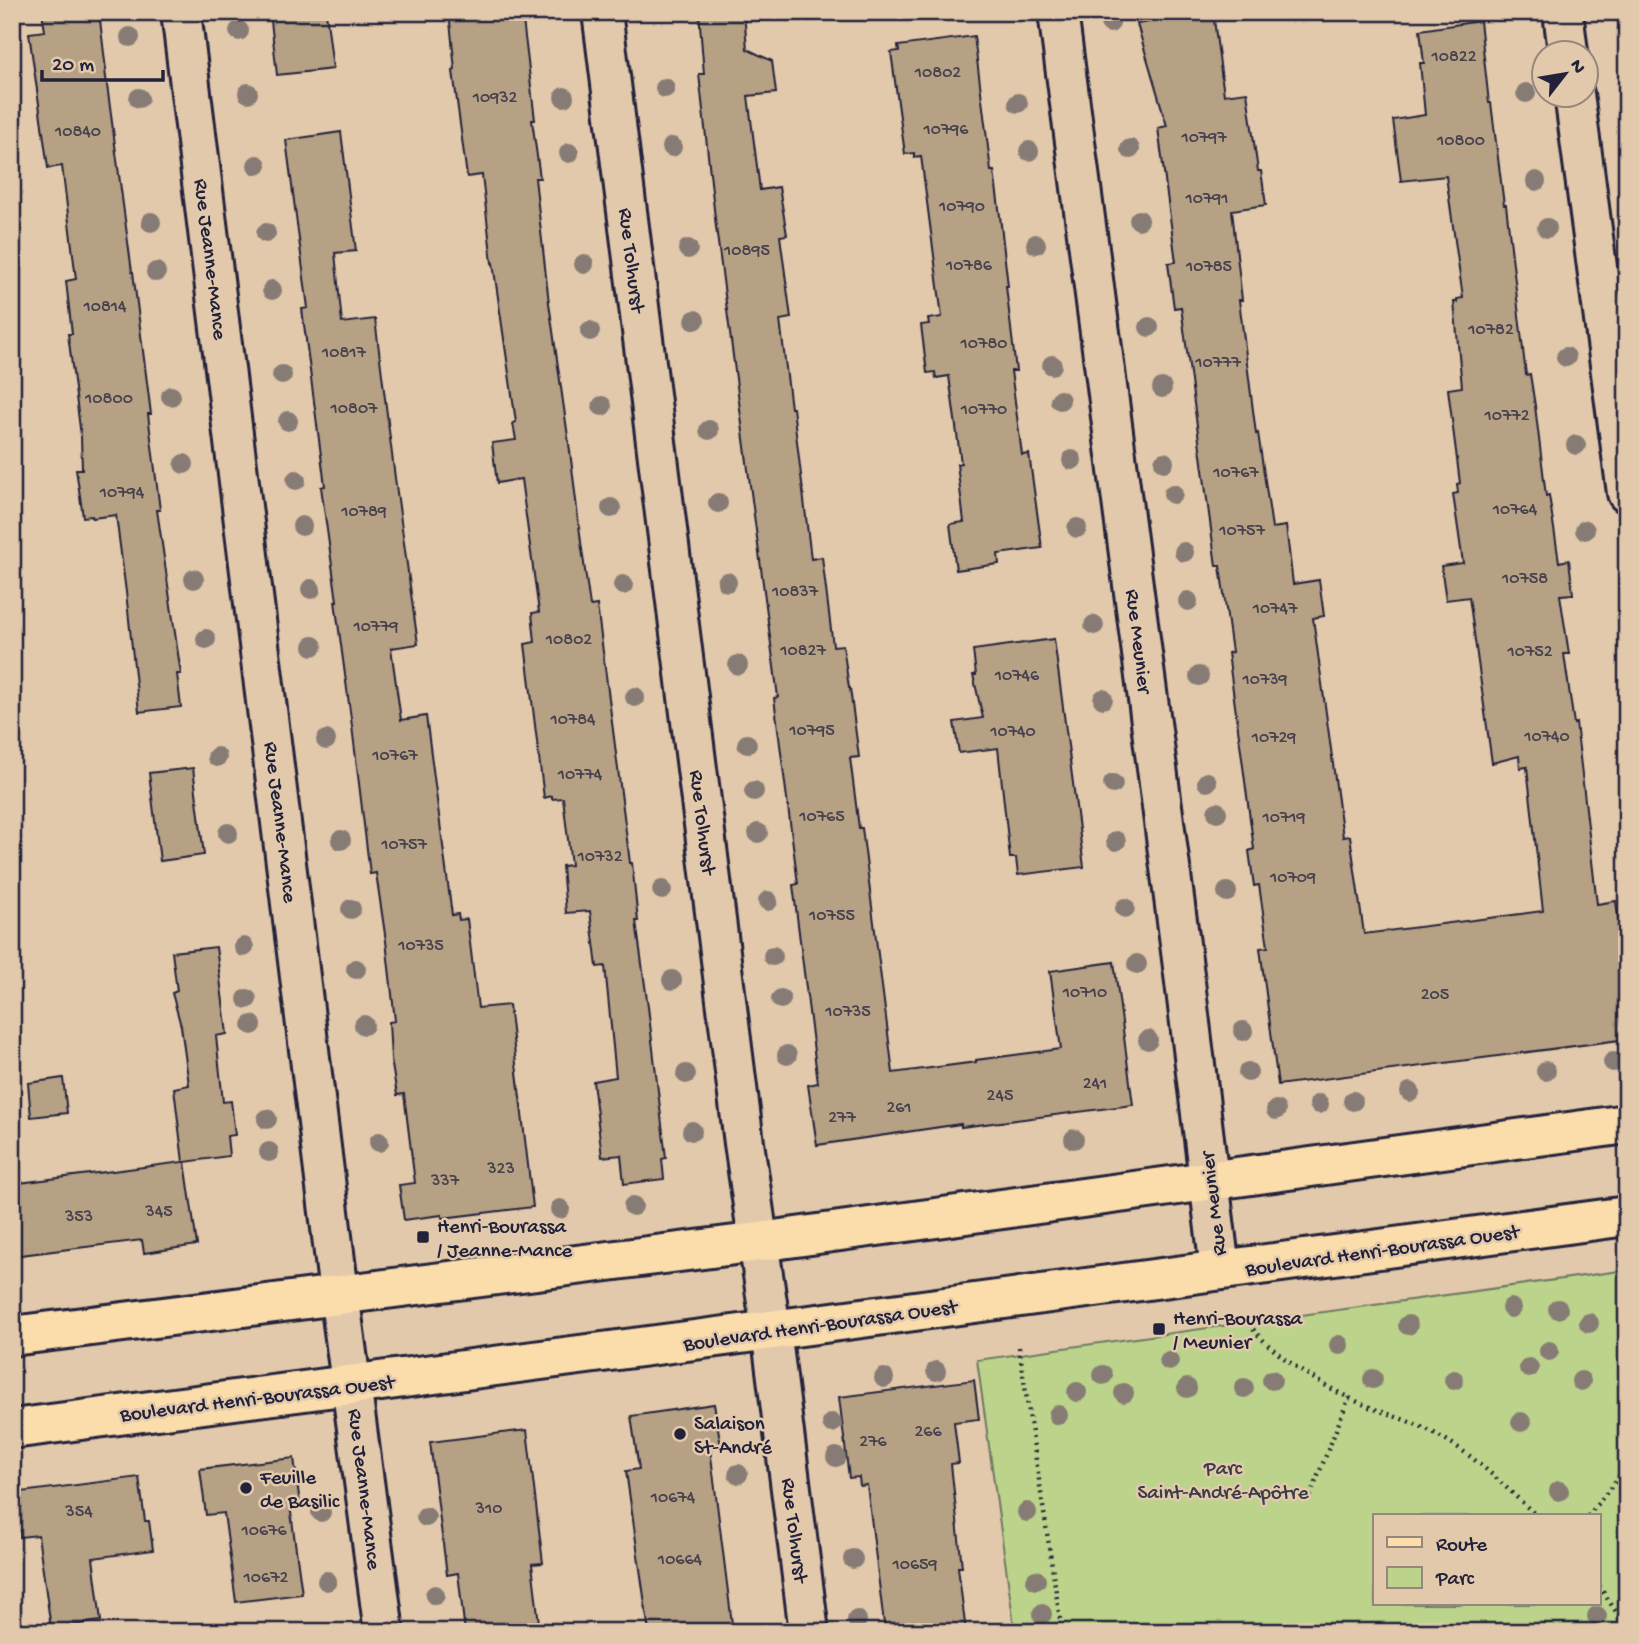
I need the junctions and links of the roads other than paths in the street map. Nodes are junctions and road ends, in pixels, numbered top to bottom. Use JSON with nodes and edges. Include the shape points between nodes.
{"nodes":[{"id":1,"x":181,"y":12,"type":"edge"},
{"id":2,"x":602,"y":12,"type":"edge"},
{"id":3,"x":1058,"y":12,"type":"edge"},
{"id":4,"x":1563,"y":12,"type":"edge"},
{"id":5,"x":1566,"y":38,"type":"edge"},
{"id":6,"x":1576,"y":108,"type":"edge"},
{"id":7,"x":1627,"y":493,"type":"edge"},
{"id":8,"x":1627,"y":1124,"type":"edge"},
{"id":9,"x":1209,"y":1181,"type":"junction"},
{"id":10,"x":1627,"y":1216,"type":"edge"},
{"id":11,"x":759,"y":1242,"type":"junction"},
{"id":12,"x":1220,"y":1270,"type":"junction"},
{"id":13,"x":339,"y":1293,"type":"junction"},
{"id":14,"x":771,"y":1330,"type":"junction"},
{"id":15,"x":12,"y":1336,"type":"edge"},
{"id":16,"x":352,"y":1384,"type":"junction"},
{"id":17,"x":12,"y":1429,"type":"edge"},
{"id":18,"x":384,"y":1632,"type":"edge"},
{"id":19,"x":809,"y":1632,"type":"edge"}],
"edges":[{"from":1,"to":13,"type":"street","name":"Rue Jeanne-Mance"},
{"from":2,"to":11,"type":"street","name":"Rue Tolhurst"},
{"from":3,"to":9,"type":"street","name":"Rue Meunier"},
{"from":4,"to":5,"type":"street"},
{"from":6,"to":7,"type":"street"},
{"from":8,"to":9,"type":"main road"},
{"from":9,"to":11,"type":"main road"},
{"from":9,"to":12,"type":"street","name":"Rue Meunier"},
{"from":10,"to":12,"type":"main road","name":"Boulevard Henri-Bourassa Ouest"},
{"from":11,"to":13,"type":"main road"},
{"from":11,"to":14,"type":"street","name":"Rue Tolhurst"},
{"from":12,"to":14,"type":"main road","name":"Boulevard Henri-Bourassa Ouest"},
{"from":13,"to":15,"type":"main road"},
{"from":13,"to":16,"type":"street","name":"Rue Jeanne-Mance"},
{"from":14,"to":16,"type":"main road","name":"Boulevard Henri-Bourassa Ouest"},
{"from":14,"to":19,"type":"street","name":"Rue Tolhurst"},
{"from":16,"to":17,"type":"main road","name":"Boulevard Henri-Bourassa Ouest"},
{"from":16,"to":18,"type":"street","name":"Rue Jeanne-Mance"}]}
